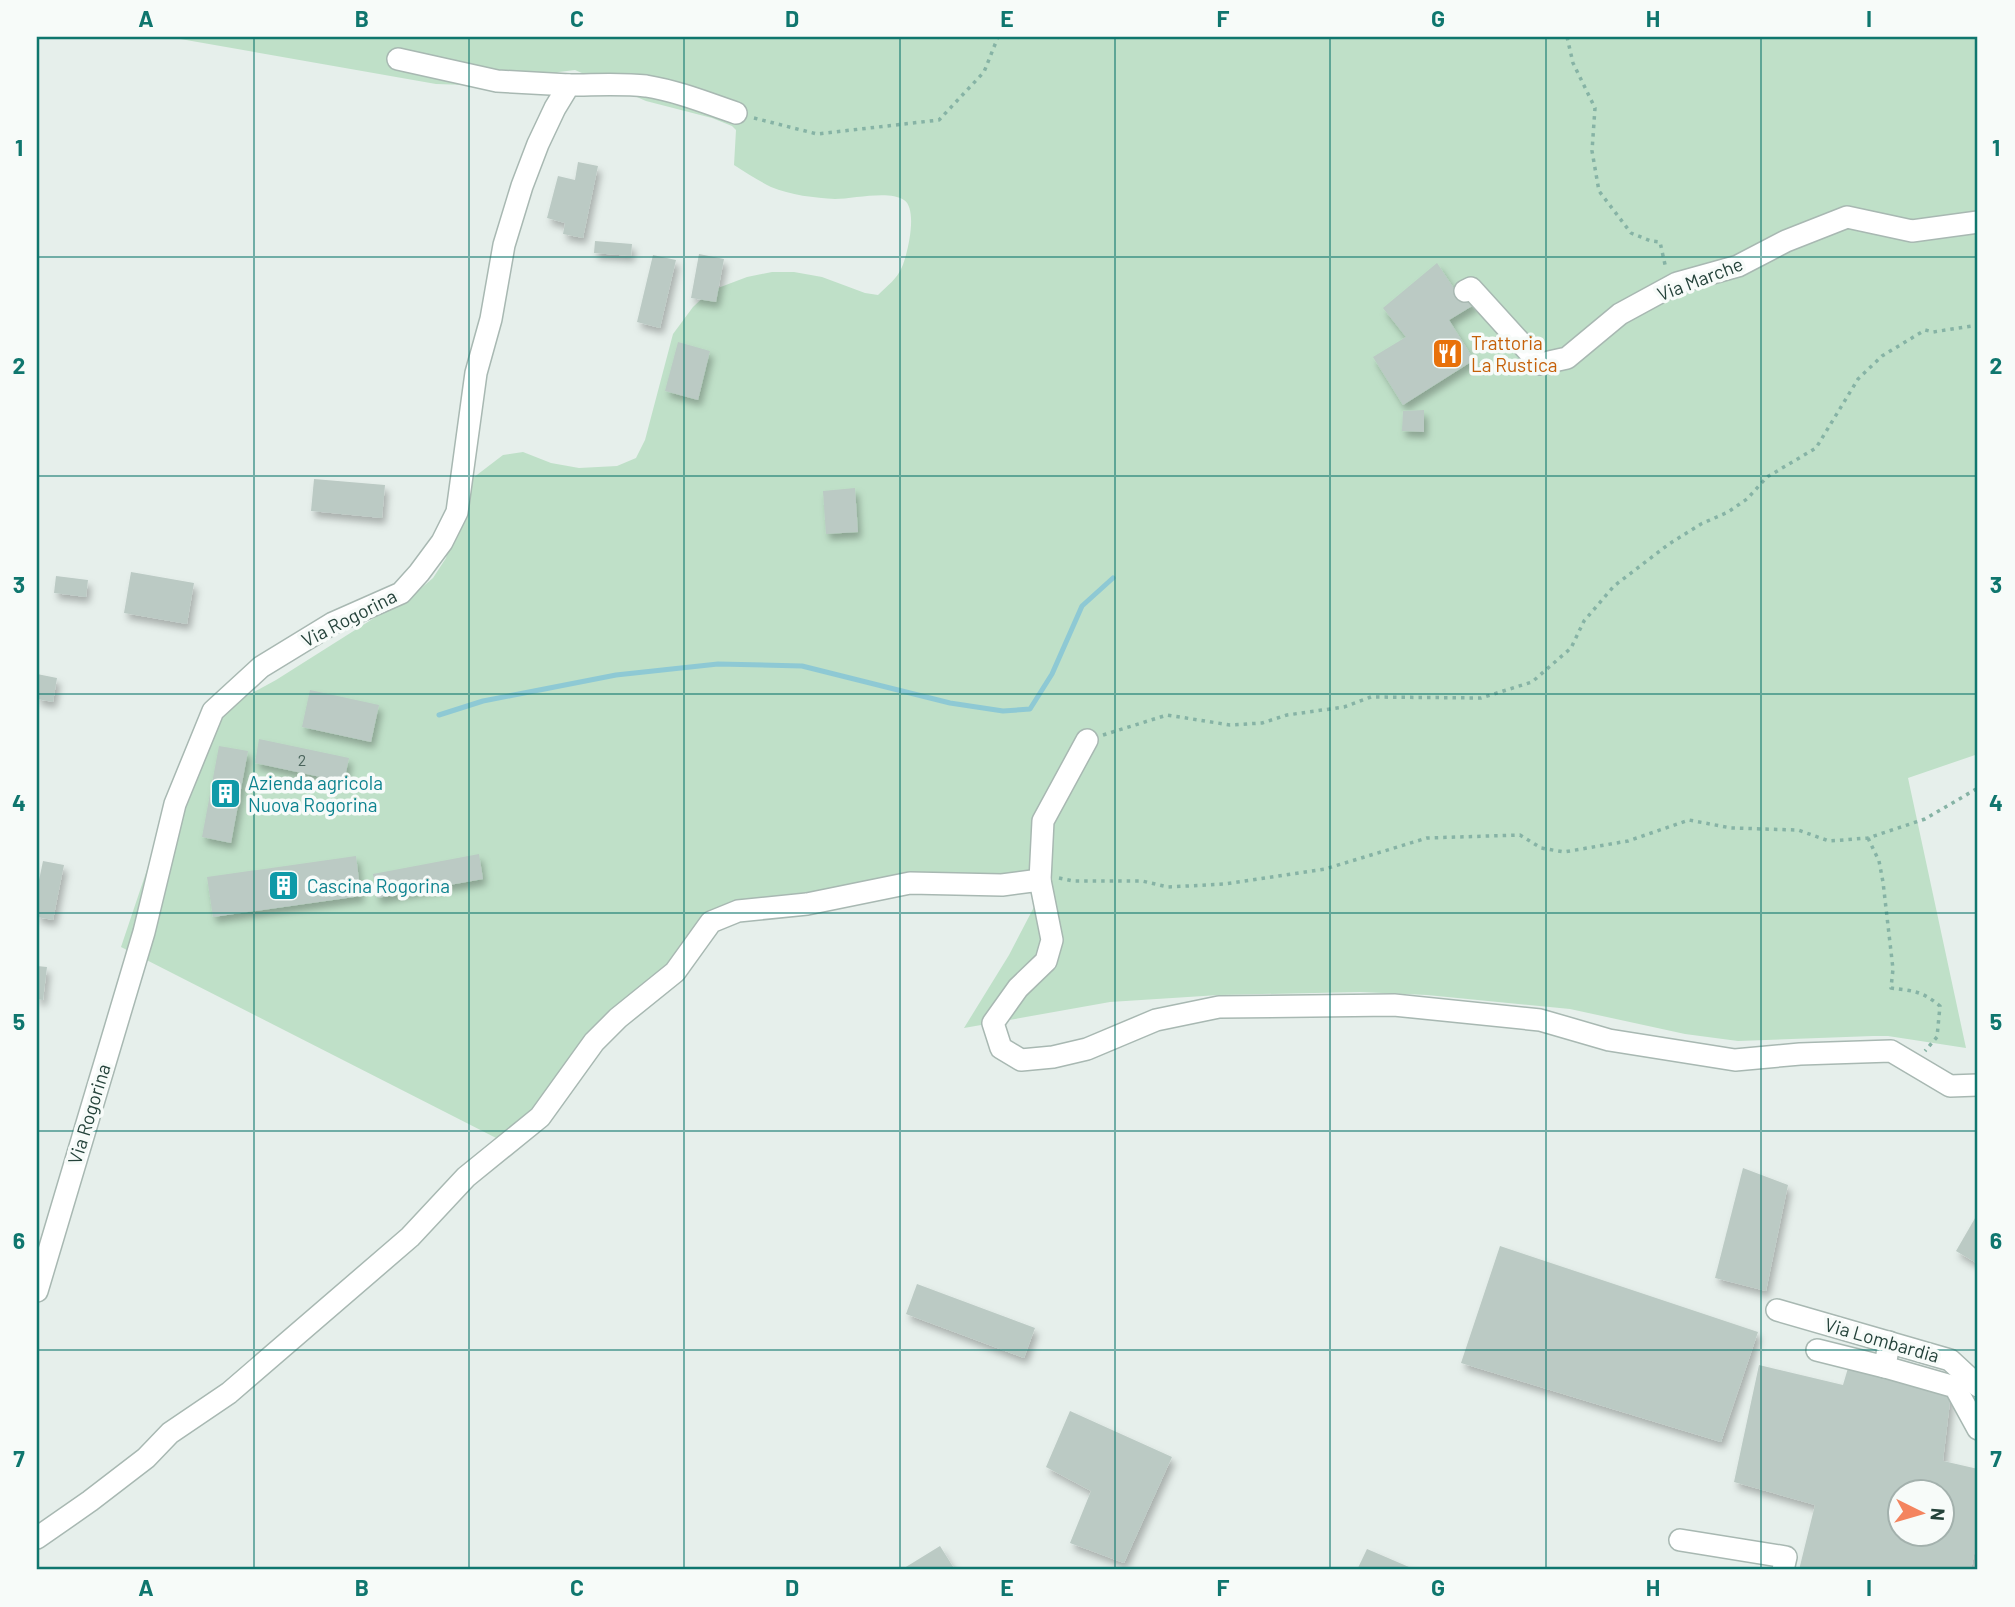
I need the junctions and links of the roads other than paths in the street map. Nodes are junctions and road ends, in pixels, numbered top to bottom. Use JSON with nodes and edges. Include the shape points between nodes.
{"nodes":[{"id":1,"x":398,"y":59,"type":"dead end"},
{"id":2,"x":569,"y":85,"type":"junction"},
{"id":3,"x":736,"y":113,"type":"road end"},
{"id":4,"x":1978,"y":222,"type":"edge"},
{"id":5,"x":1465,"y":291,"type":"dead end"},
{"id":6,"x":1087,"y":740,"type":"road end"},
{"id":7,"x":1040,"y":880,"type":"junction"},
{"id":8,"x":1978,"y":1085,"type":"edge"},
{"id":9,"x":37,"y":1291,"type":"edge"},
{"id":10,"x":1777,"y":1310,"type":"dead end"},
{"id":11,"x":1889,"y":1342,"type":"junction"},
{"id":12,"x":1817,"y":1350,"type":"dead end"},
{"id":13,"x":1885,"y":1367,"type":"junction"},
{"id":14,"x":1978,"y":1386,"type":"edge"},
{"id":15,"x":1978,"y":1429,"type":"edge"},
{"id":16,"x":37,"y":1538,"type":"edge"},
{"id":17,"x":1680,"y":1540,"type":"dead end"},
{"id":18,"x":1783,"y":1570,"type":"edge"}],
"edges":[{"from":1,"to":2,"type":"street","via":[[497,81]]},
{"from":2,"to":3,"type":"street","via":[[646,86]]},
{"from":2,"to":9,"type":"street","name":"Via Rogorina","via":[[538,144],[504,245],[476,373],[457,512],[442,541],[401,593],[333,623],[261,667],[213,712],[175,804],[144,932]]},
{"from":4,"to":5,"type":"street","name":"Via Marche","via":[[1912,231],[1847,217],[1738,266],[1677,283],[1620,314],[1567,358],[1540,364],[1471,288]]},
{"from":6,"to":7,"type":"street","via":[[1043,821]]},
{"from":7,"to":8,"type":"street","via":[[1052,940],[1046,961],[1018,988],[993,1023],[1001,1048],[1021,1060],[1087,1049],[1156,1020],[1219,1007],[1394,1005],[1541,1020],[1609,1040],[1735,1060],[1891,1051],[1950,1087]]},
{"from":7,"to":16,"type":"street","via":[[1002,885],[910,883],[807,904],[738,911],[711,922],[675,972],[594,1042],[540,1117],[466,1177],[410,1237],[229,1393],[170,1433],[146,1458]]},
{"from":10,"to":11,"type":"street","name":"Via Lombardia"},
{"from":11,"to":13,"type":"street"},
{"from":11,"to":14,"type":"street","name":"Via Lombardia","via":[[1950,1360]]},
{"from":12,"to":13,"type":"street"},
{"from":13,"to":15,"type":"street","via":[[1955,1387]]},
{"from":17,"to":18,"type":"street","via":[[1786,1557]]}]}
